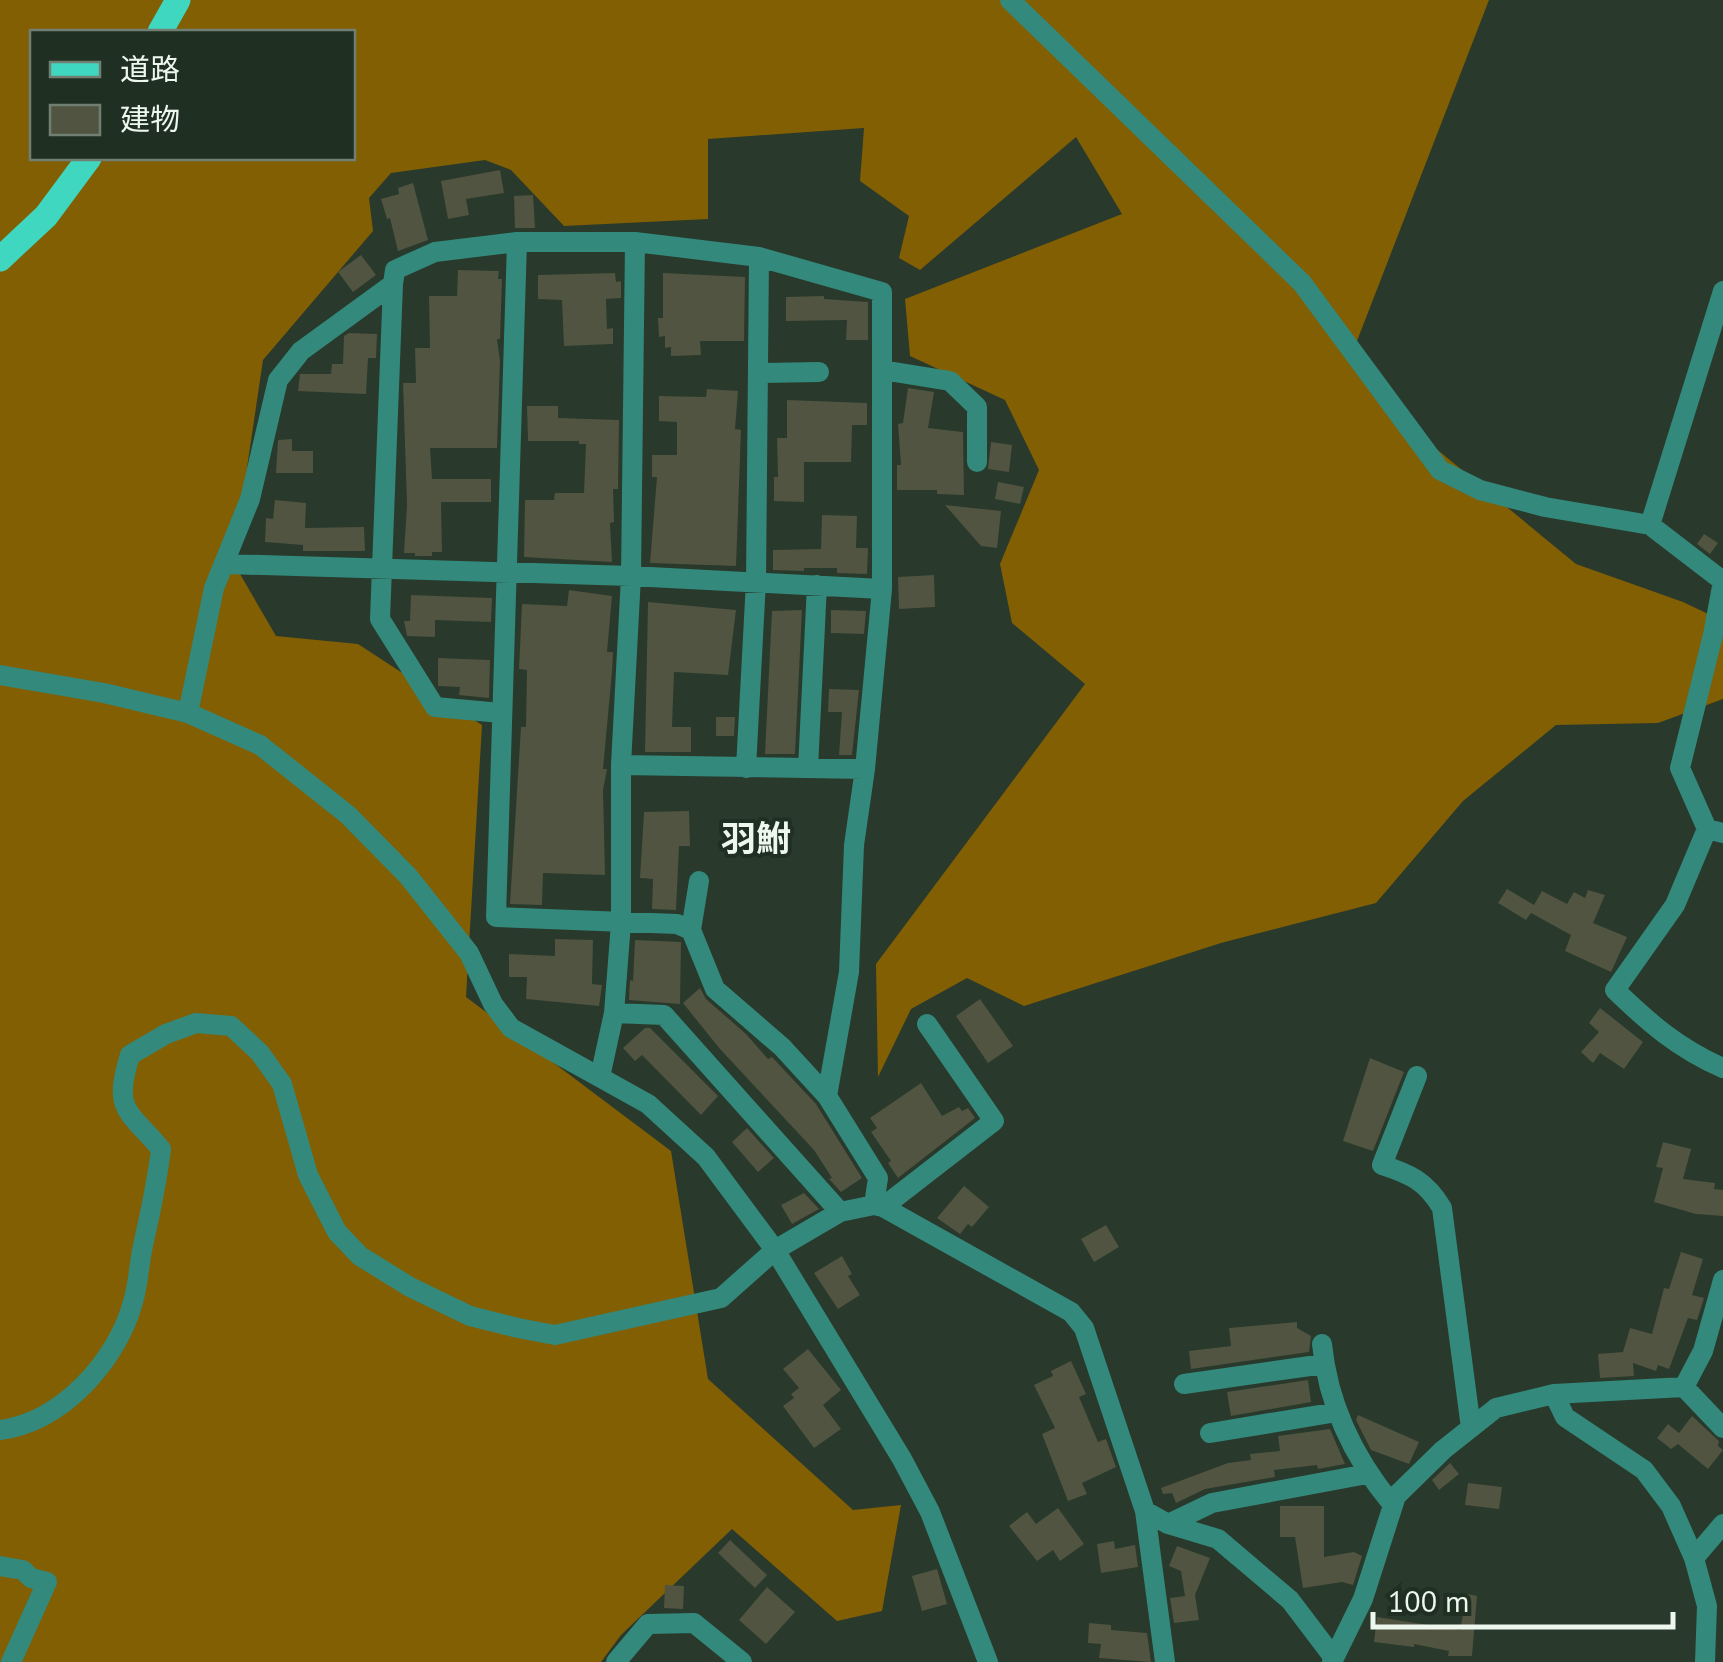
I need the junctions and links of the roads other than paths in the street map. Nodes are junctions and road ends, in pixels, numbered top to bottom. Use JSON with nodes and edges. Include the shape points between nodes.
{"nodes":[{"id":1,"x":178,"y":0,"type":"edge"},
{"id":2,"x":1010,"y":0,"type":"edge"},
{"id":3,"x":161,"y":30,"type":"edge"},
{"id":4,"x":88,"y":160,"type":"edge"},
{"id":5,"x":517,"y":242,"type":"junction"},
{"id":6,"x":635,"y":242,"type":"junction"},
{"id":7,"x":759,"y":256,"type":"junction"},
{"id":8,"x":0,"y":259,"type":"edge"},
{"id":9,"x":394,"y":284,"type":"junction"},
{"id":10,"x":1723,"y":291,"type":"edge"},
{"id":11,"x":882,"y":370,"type":"junction"},
{"id":12,"x":819,"y":372,"type":"dead end"},
{"id":13,"x":758,"y":373,"type":"junction"},
{"id":14,"x":978,"y":462,"type":"dead end"},
{"id":15,"x":1650,"y":525,"type":"junction"},
{"id":16,"x":226,"y":564,"type":"junction"},
{"id":17,"x":382,"y":568,"type":"junction"},
{"id":18,"x":509,"y":571,"type":"junction"},
{"id":19,"x":631,"y":576,"type":"junction"},
{"id":20,"x":756,"y":581,"type":"junction"},
{"id":21,"x":1723,"y":581,"type":"edge"},
{"id":22,"x":817,"y":584,"type":"junction"},
{"id":23,"x":882,"y":589,"type":"junction"},
{"id":24,"x":0,"y":675,"type":"edge"},
{"id":25,"x":188,"y":713,"type":"junction"},
{"id":26,"x":501,"y":713,"type":"junction"},
{"id":27,"x":621,"y":765,"type":"junction"},
{"id":28,"x":746,"y":768,"type":"junction"},
{"id":29,"x":808,"y":768,"type":"junction"},
{"id":30,"x":865,"y":769,"type":"junction"},
{"id":31,"x":1715,"y":831,"type":"edge"},
{"id":32,"x":698,"y":880,"type":"dead end"},
{"id":33,"x":620,"y":923,"type":"junction"},
{"id":34,"x":691,"y":930,"type":"junction"},
{"id":35,"x":614,"y":1012,"type":"junction"},
{"id":36,"x":927,"y":1024,"type":"dead end"},
{"id":37,"x":1723,"y":1068,"type":"edge"},
{"id":38,"x":1418,"y":1076,"type":"dead end"},
{"id":39,"x":600,"y":1078,"type":"junction"},
{"id":40,"x":827,"y":1096,"type":"junction"},
{"id":41,"x":879,"y":1206,"type":"junction"},
{"id":42,"x":840,"y":1212,"type":"junction"},
{"id":43,"x":775,"y":1250,"type":"junction"},
{"id":44,"x":1723,"y":1280,"type":"edge"},
{"id":45,"x":1184,"y":1384,"type":"dead end"},
{"id":46,"x":1684,"y":1386,"type":"junction"},
{"id":47,"x":1554,"y":1394,"type":"junction"},
{"id":48,"x":1337,"y":1412,"type":"junction"},
{"id":49,"x":1471,"y":1428,"type":"junction"},
{"id":50,"x":1723,"y":1428,"type":"edge"},
{"id":51,"x":0,"y":1430,"type":"edge"},
{"id":52,"x":1210,"y":1434,"type":"dead end"},
{"id":53,"x":1367,"y":1474,"type":"junction"},
{"id":54,"x":1392,"y":1504,"type":"junction"},
{"id":55,"x":1145,"y":1511,"type":"junction"},
{"id":56,"x":1168,"y":1524,"type":"junction"},
{"id":57,"x":1723,"y":1524,"type":"edge"},
{"id":58,"x":1694,"y":1558,"type":"junction"},
{"id":59,"x":0,"y":1566,"type":"edge"},
{"id":60,"x":1333,"y":1660,"type":"edge"},
{"id":61,"x":11,"y":1662,"type":"edge"},
{"id":62,"x":616,"y":1662,"type":"edge"},
{"id":63,"x":742,"y":1662,"type":"edge"},
{"id":64,"x":988,"y":1662,"type":"edge"},
{"id":65,"x":1165,"y":1662,"type":"edge"},
{"id":66,"x":1706,"y":1662,"type":"edge"}],
"edges":[{"from":1,"to":3,"type":"main road"},
{"from":2,"to":15,"type":"street","via":[[1302,282],[1440,470],[1480,490]]},
{"from":4,"to":8,"type":"main road","via":[[46,216]]},
{"from":5,"to":6,"type":"street"},
{"from":5,"to":9,"type":"street","via":[[435,252],[395,270]]},
{"from":5,"to":18,"type":"street"},
{"from":6,"to":7,"type":"street"},
{"from":6,"to":19,"type":"street"},
{"from":7,"to":11,"type":"street","via":[[882,292]]},
{"from":7,"to":13,"type":"street"},
{"from":9,"to":16,"type":"street","via":[[302,351],[278,380],[250,499]]},
{"from":9,"to":17,"type":"street"},
{"from":10,"to":15,"type":"street"},
{"from":11,"to":14,"type":"street","via":[[950,381],[976,407]]},
{"from":11,"to":23,"type":"street"},
{"from":12,"to":13,"type":"street"},
{"from":13,"to":20,"type":"street"},
{"from":15,"to":21,"type":"street"},
{"from":16,"to":17,"type":"street"},
{"from":16,"to":25,"type":"street","via":[[214,588]]},
{"from":17,"to":18,"type":"street"},
{"from":17,"to":26,"type":"street","via":[[380,619],[436,707]]},
{"from":18,"to":19,"type":"street"},
{"from":18,"to":26,"type":"street"},
{"from":19,"to":20,"type":"street"},
{"from":19,"to":27,"type":"street"},
{"from":20,"to":22,"type":"street"},
{"from":20,"to":28,"type":"street"},
{"from":21,"to":31,"type":"street","via":[[1680,768]]},
{"from":22,"to":23,"type":"street"},
{"from":22,"to":29,"type":"street"},
{"from":23,"to":30,"type":"street"},
{"from":24,"to":25,"type":"street"},
{"from":25,"to":39,"type":"street","via":[[260,746],[348,815],[469,953],[511,1028]]},
{"from":26,"to":33,"type":"street","via":[[496,917]]},
{"from":27,"to":28,"type":"street"},
{"from":27,"to":33,"type":"street"},
{"from":28,"to":29,"type":"street"},
{"from":29,"to":30,"type":"street"},
{"from":30,"to":40,"type":"street","via":[[849,972]]},
{"from":31,"to":37,"type":"street","via":[[1615,990],[1657,1032]]},
{"from":32,"to":34,"type":"street"},
{"from":33,"to":34,"type":"street"},
{"from":33,"to":35,"type":"street"},
{"from":34,"to":40,"type":"street","via":[[715,989]]},
{"from":35,"to":39,"type":"street"},
{"from":35,"to":42,"type":"street","via":[[664,1015]]},
{"from":36,"to":41,"type":"street","via":[[994,1122]]},
{"from":38,"to":49,"type":"street","via":[[1382,1165],[1414,1176],[1442,1208]]},
{"from":39,"to":43,"type":"street","via":[[648,1104],[706,1157]]},
{"from":40,"to":41,"type":"street","via":[[878,1178]]},
{"from":41,"to":42,"type":"street"},
{"from":41,"to":55,"type":"street","via":[[1071,1312],[1084,1328]]},
{"from":42,"to":43,"type":"street"},
{"from":43,"to":51,"type":"street","via":[[720,1298],[556,1335],[470,1316],[360,1256],[337,1232],[308,1175],[282,1084],[231,1026],[196,1024],[130,1055],[121,1086],[122,1103],[161,1149],[142,1268],[114,1348],[50,1413]]},
{"from":43,"to":64,"type":"street","via":[[923,1499]]},
{"from":44,"to":46,"type":"street","via":[[1703,1351]]},
{"from":45,"to":48,"type":"street","via":[[1323,1354]]},
{"from":46,"to":47,"type":"street"},
{"from":46,"to":50,"type":"street"},
{"from":47,"to":49,"type":"street","via":[[1496,1408]]},
{"from":47,"to":58,"type":"street","via":[[1566,1417],[1644,1470]]},
{"from":48,"to":52,"type":"street"},
{"from":48,"to":53,"type":"street"},
{"from":49,"to":54,"type":"street"},
{"from":53,"to":54,"type":"street"},
{"from":53,"to":56,"type":"street","via":[[1212,1503]]},
{"from":54,"to":60,"type":"street","via":[[1362,1598]]},
{"from":55,"to":56,"type":"street"},
{"from":55,"to":65,"type":"street"},
{"from":56,"to":60,"type":"street","via":[[1218,1539],[1290,1600]]},
{"from":57,"to":58,"type":"street"},
{"from":58,"to":66,"type":"street","via":[[1706,1606]]},
{"from":59,"to":61,"type":"street","via":[[47,1582]]},
{"from":62,"to":63,"type":"street","via":[[648,1624],[694,1623]]}]}
